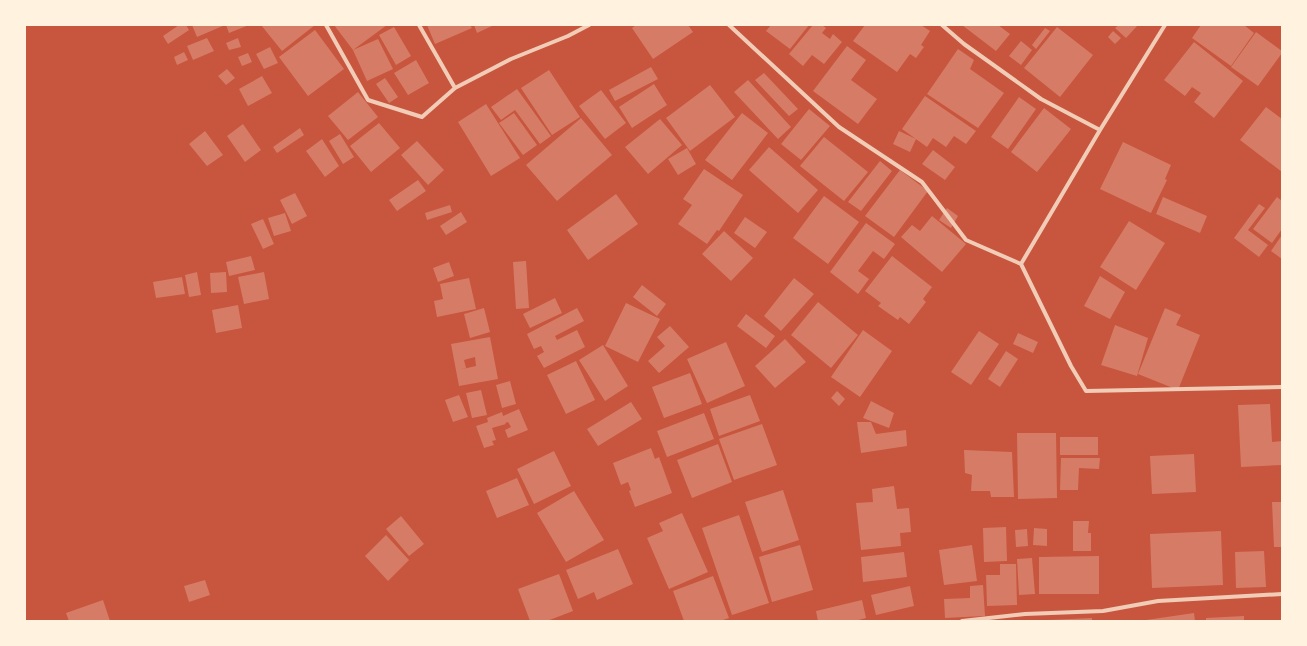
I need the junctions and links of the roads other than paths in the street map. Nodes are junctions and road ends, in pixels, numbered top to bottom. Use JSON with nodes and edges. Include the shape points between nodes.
{"nodes":[{"id":1,"x":326,"y":25,"type":"edge"},
{"id":2,"x":419,"y":25,"type":"edge"},
{"id":3,"x":589,"y":25,"type":"edge"},
{"id":4,"x":729,"y":25,"type":"edge"},
{"id":5,"x":942,"y":25,"type":"edge"},
{"id":6,"x":1165,"y":25,"type":"edge"},
{"id":7,"x":455,"y":88,"type":"junction"},
{"id":8,"x":1100,"y":130,"type":"junction"},
{"id":9,"x":1021,"y":264,"type":"junction"},
{"id":10,"x":1282,"y":387,"type":"edge"},
{"id":11,"x":1282,"y":594,"type":"edge"},
{"id":12,"x":962,"y":621,"type":"edge"}],
"edges":[{"from":1,"to":7,"type":"street","via":[[368,100],[422,117]]},
{"from":2,"to":7,"type":"street"},
{"from":3,"to":7,"type":"street","via":[[511,59]]},
{"from":4,"to":9,"type":"street","via":[[839,127],[922,182],[966,240]]},
{"from":5,"to":8,"type":"street","via":[[964,44],[1041,99]]},
{"from":6,"to":8,"type":"street"},
{"from":8,"to":9,"type":"street"},
{"from":9,"to":10,"type":"street","via":[[1086,391]]},
{"from":11,"to":12,"type":"street","via":[[1158,601],[1103,611],[1025,614]]}]}
